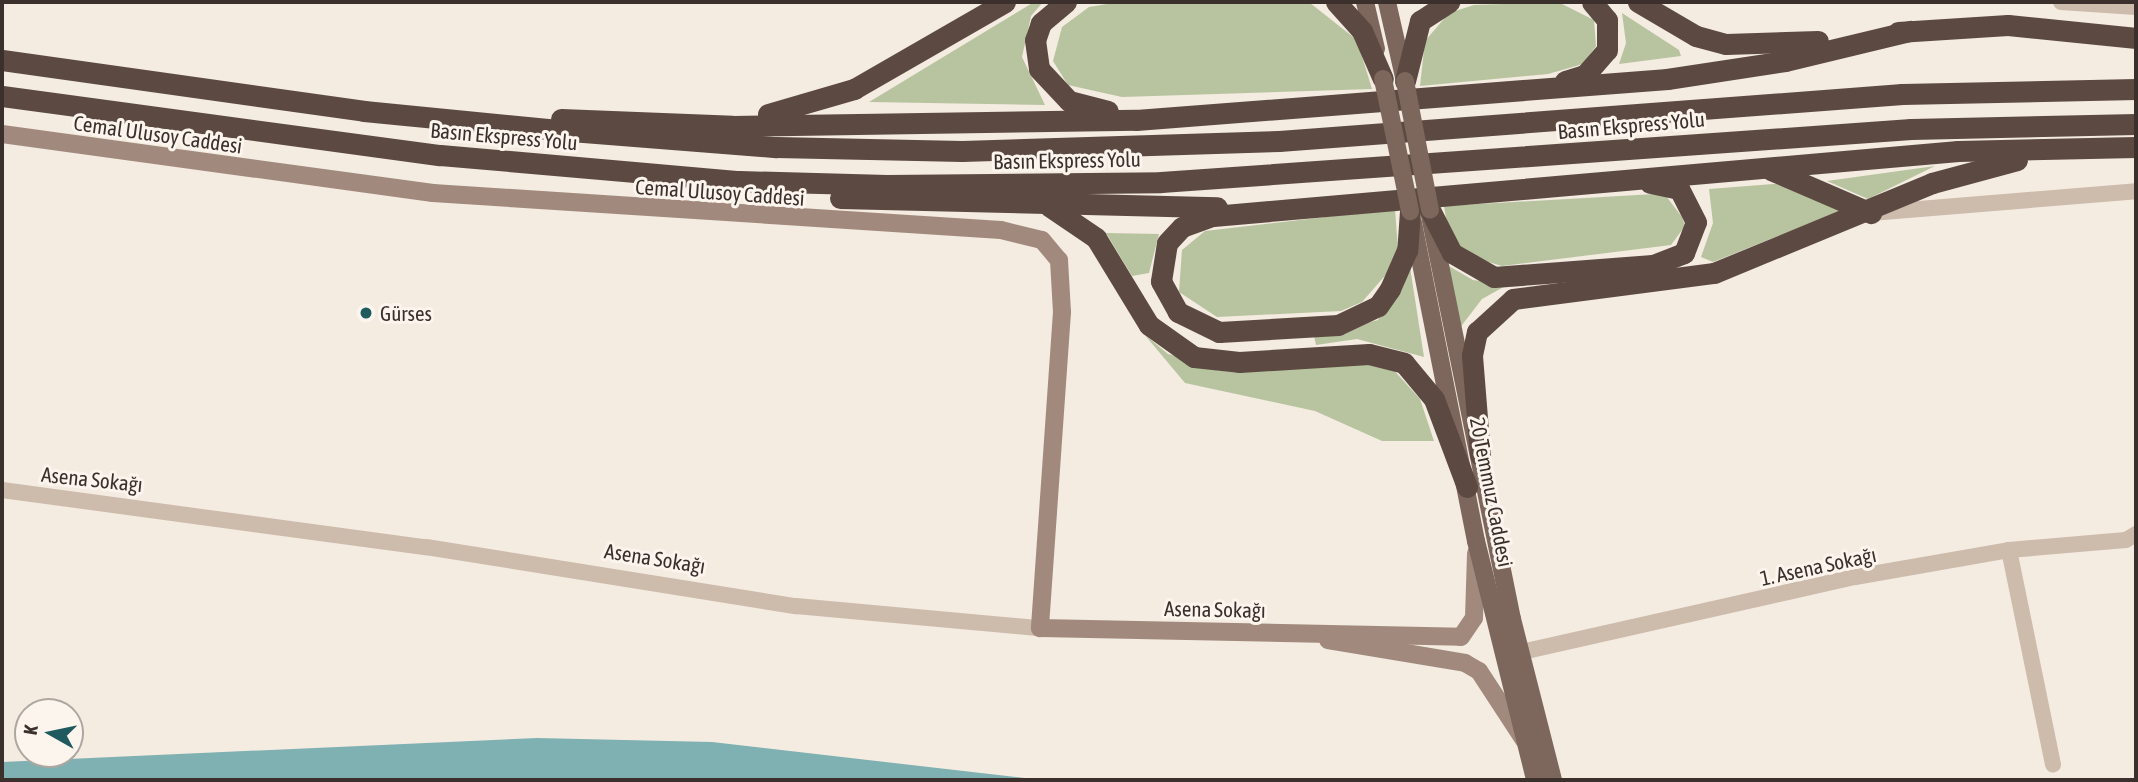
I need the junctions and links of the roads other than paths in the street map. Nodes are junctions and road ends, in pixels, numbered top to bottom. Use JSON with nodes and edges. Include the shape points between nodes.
{"nodes":[{"id":1,"x":1005,"y":2,"type":"edge"},
{"id":2,"x":1066,"y":2,"type":"edge"},
{"id":3,"x":1336,"y":2,"type":"edge"},
{"id":4,"x":1366,"y":2,"type":"edge"},
{"id":5,"x":1387,"y":2,"type":"edge"},
{"id":6,"x":1449,"y":2,"type":"edge"},
{"id":7,"x":1592,"y":2,"type":"edge"},
{"id":8,"x":1638,"y":2,"type":"edge"},
{"id":9,"x":2061,"y":2,"type":"edge"},
{"id":10,"x":2136,"y":7,"type":"edge"},
{"id":11,"x":1910,"y":31,"type":"junction"},
{"id":12,"x":2136,"y":37,"type":"edge"},
{"id":13,"x":2,"y":60,"type":"edge"},
{"id":14,"x":1394,"y":80,"type":"junction"},
{"id":15,"x":2136,"y":89,"type":"edge"},
{"id":16,"x":2,"y":96,"type":"edge"},
{"id":17,"x":1496,"y":96,"type":"junction"},
{"id":18,"x":1194,"y":115,"type":"junction"},
{"id":19,"x":658,"y":120,"type":"junction"},
{"id":20,"x":2136,"y":124,"type":"edge"},
{"id":21,"x":513,"y":126,"type":"junction"},
{"id":22,"x":2,"y":134,"type":"edge"},
{"id":23,"x":2136,"y":148,"type":"edge"},
{"id":24,"x":2096,"y":149,"type":"junction"},
{"id":25,"x":1762,"y":168,"type":"junction"},
{"id":26,"x":738,"y":181,"type":"junction"},
{"id":27,"x":1613,"y":181,"type":"junction"},
{"id":28,"x":2136,"y":191,"type":"edge"},
{"id":29,"x":1049,"y":205,"type":"junction"},
{"id":30,"x":1271,"y":208,"type":"junction"},
{"id":31,"x":1420,"y":211,"type":"junction"},
{"id":32,"x":1871,"y":213,"type":"junction"},
{"id":33,"x":1479,"y":455,"type":"junction"},
{"id":34,"x":1467,"y":486,"type":"junction"},
{"id":35,"x":2,"y":490,"type":"edge"},
{"id":36,"x":2131,"y":537,"type":"edge"},
{"id":37,"x":1476,"y":541,"type":"junction"},
{"id":38,"x":2009,"y":550,"type":"junction"},
{"id":39,"x":1040,"y":628,"type":"junction"},
{"id":40,"x":1304,"y":633,"type":"junction"},
{"id":41,"x":1522,"y":652,"type":"junction"},
{"id":42,"x":1524,"y":740,"type":"junction"},
{"id":43,"x":2053,"y":765,"type":"dead end"},
{"id":44,"x":1544,"y":780,"type":"edge"}],
"edges":[{"from":1,"to":19,"type":"highway","via":[[823,101],[761,115]]},
{"from":2,"to":18,"type":"highway","via":[[1041,23],[1035,40],[1039,69],[1055,92],[1099,111]]},
{"from":3,"to":14,"type":"highway","via":[[1362,31]]},
{"from":4,"to":14,"type":"main road"},
{"from":5,"to":14,"type":"main road"},
{"from":6,"to":14,"type":"highway","via":[[1420,21]]},
{"from":7,"to":17,"type":"highway","via":[[1601,8],[1609,35],[1598,65],[1585,75]]},
{"from":8,"to":11,"type":"highway","via":[[1696,36],[1726,44],[1790,45]]},
{"from":9,"to":10,"type":"street"},
{"from":11,"to":12,"type":"highway","via":[[2008,25]]},
{"from":11,"to":17,"type":"highway","via":[[1728,71]]},
{"from":13,"to":21,"type":"highway","name":"Basın Ekspress Yolu"},
{"from":14,"to":31,"type":"main road","bridge":true},
{"from":15,"to":21,"type":"highway","name":"Basın Ekspress Yolu","via":[[1902,94],[1279,141],[1036,150],[776,147]]},
{"from":16,"to":26,"type":"highway","name":"Basın Ekspress Yolu","via":[[362,146]]},
{"from":17,"to":18,"type":"highway"},
{"from":18,"to":19,"type":"highway","via":[[1086,122],[732,125]]},
{"from":19,"to":21,"type":"highway","via":[[571,118]]},
{"from":20,"to":26,"type":"highway","name":"Basın Ekspress Yolu","via":[[1911,129],[1161,183]]},
{"from":22,"to":39,"type":"main road","name":"Cemal Ulusoy Caddesi","via":[[433,193],[1001,230],[1042,240],[1059,260],[1062,312]]},
{"from":23,"to":24,"type":"highway"},
{"from":24,"to":25,"type":"highway","via":[[1958,151]]},
{"from":24,"to":32,"type":"highway","via":[[1980,167]]},
{"from":25,"to":27,"type":"highway"},
{"from":25,"to":32,"type":"highway"},
{"from":26,"to":29,"type":"highway","via":[[832,197]]},
{"from":27,"to":30,"type":"highway"},
{"from":27,"to":31,"type":"highway","via":[[1667,184],[1689,199],[1696,222],[1684,253],[1653,265],[1494,276],[1452,253]]},
{"from":28,"to":32,"type":"street"},
{"from":29,"to":30,"type":"highway"},
{"from":29,"to":34,"type":"highway","via":[[1096,238],[1149,325],[1194,357],[1239,362],[1369,354],[1404,363],[1434,399]]},
{"from":30,"to":31,"type":"highway","via":[[1198,219],[1167,243],[1161,281],[1167,298],[1192,323],[1238,333],[1317,328],[1356,317],[1378,306],[1402,270]]},
{"from":31,"to":33,"type":"main road"},
{"from":31,"to":34,"type":"main road","name":"20 Temmuz Caddesi"},
{"from":32,"to":33,"type":"highway","via":[[1714,273],[1646,286],[1532,293],[1503,305],[1477,332],[1472,355]]},
{"from":33,"to":41,"type":"main road"},
{"from":34,"to":37,"type":"main road","name":"20 Temmuz Caddesi"},
{"from":35,"to":39,"type":"street","name":"Asena Sokağı","via":[[426,547],[796,606]]},
{"from":36,"to":38,"type":"street","name":"1. Asena Sokağı"},
{"from":37,"to":40,"type":"main road","via":[[1474,618],[1461,637]]},
{"from":37,"to":42,"type":"main road","name":"20 Temmuz Caddesi"},
{"from":38,"to":41,"type":"street","name":"1. Asena Sokağı","via":[[1855,577]]},
{"from":38,"to":43,"type":"street"},
{"from":39,"to":40,"type":"main road","name":"Asena Sokağı"},
{"from":40,"to":42,"type":"main road","via":[[1465,663],[1484,678]]},
{"from":41,"to":44,"type":"main road"},
{"from":42,"to":44,"type":"main road","name":"20 Temmuz Caddesi"}]}
